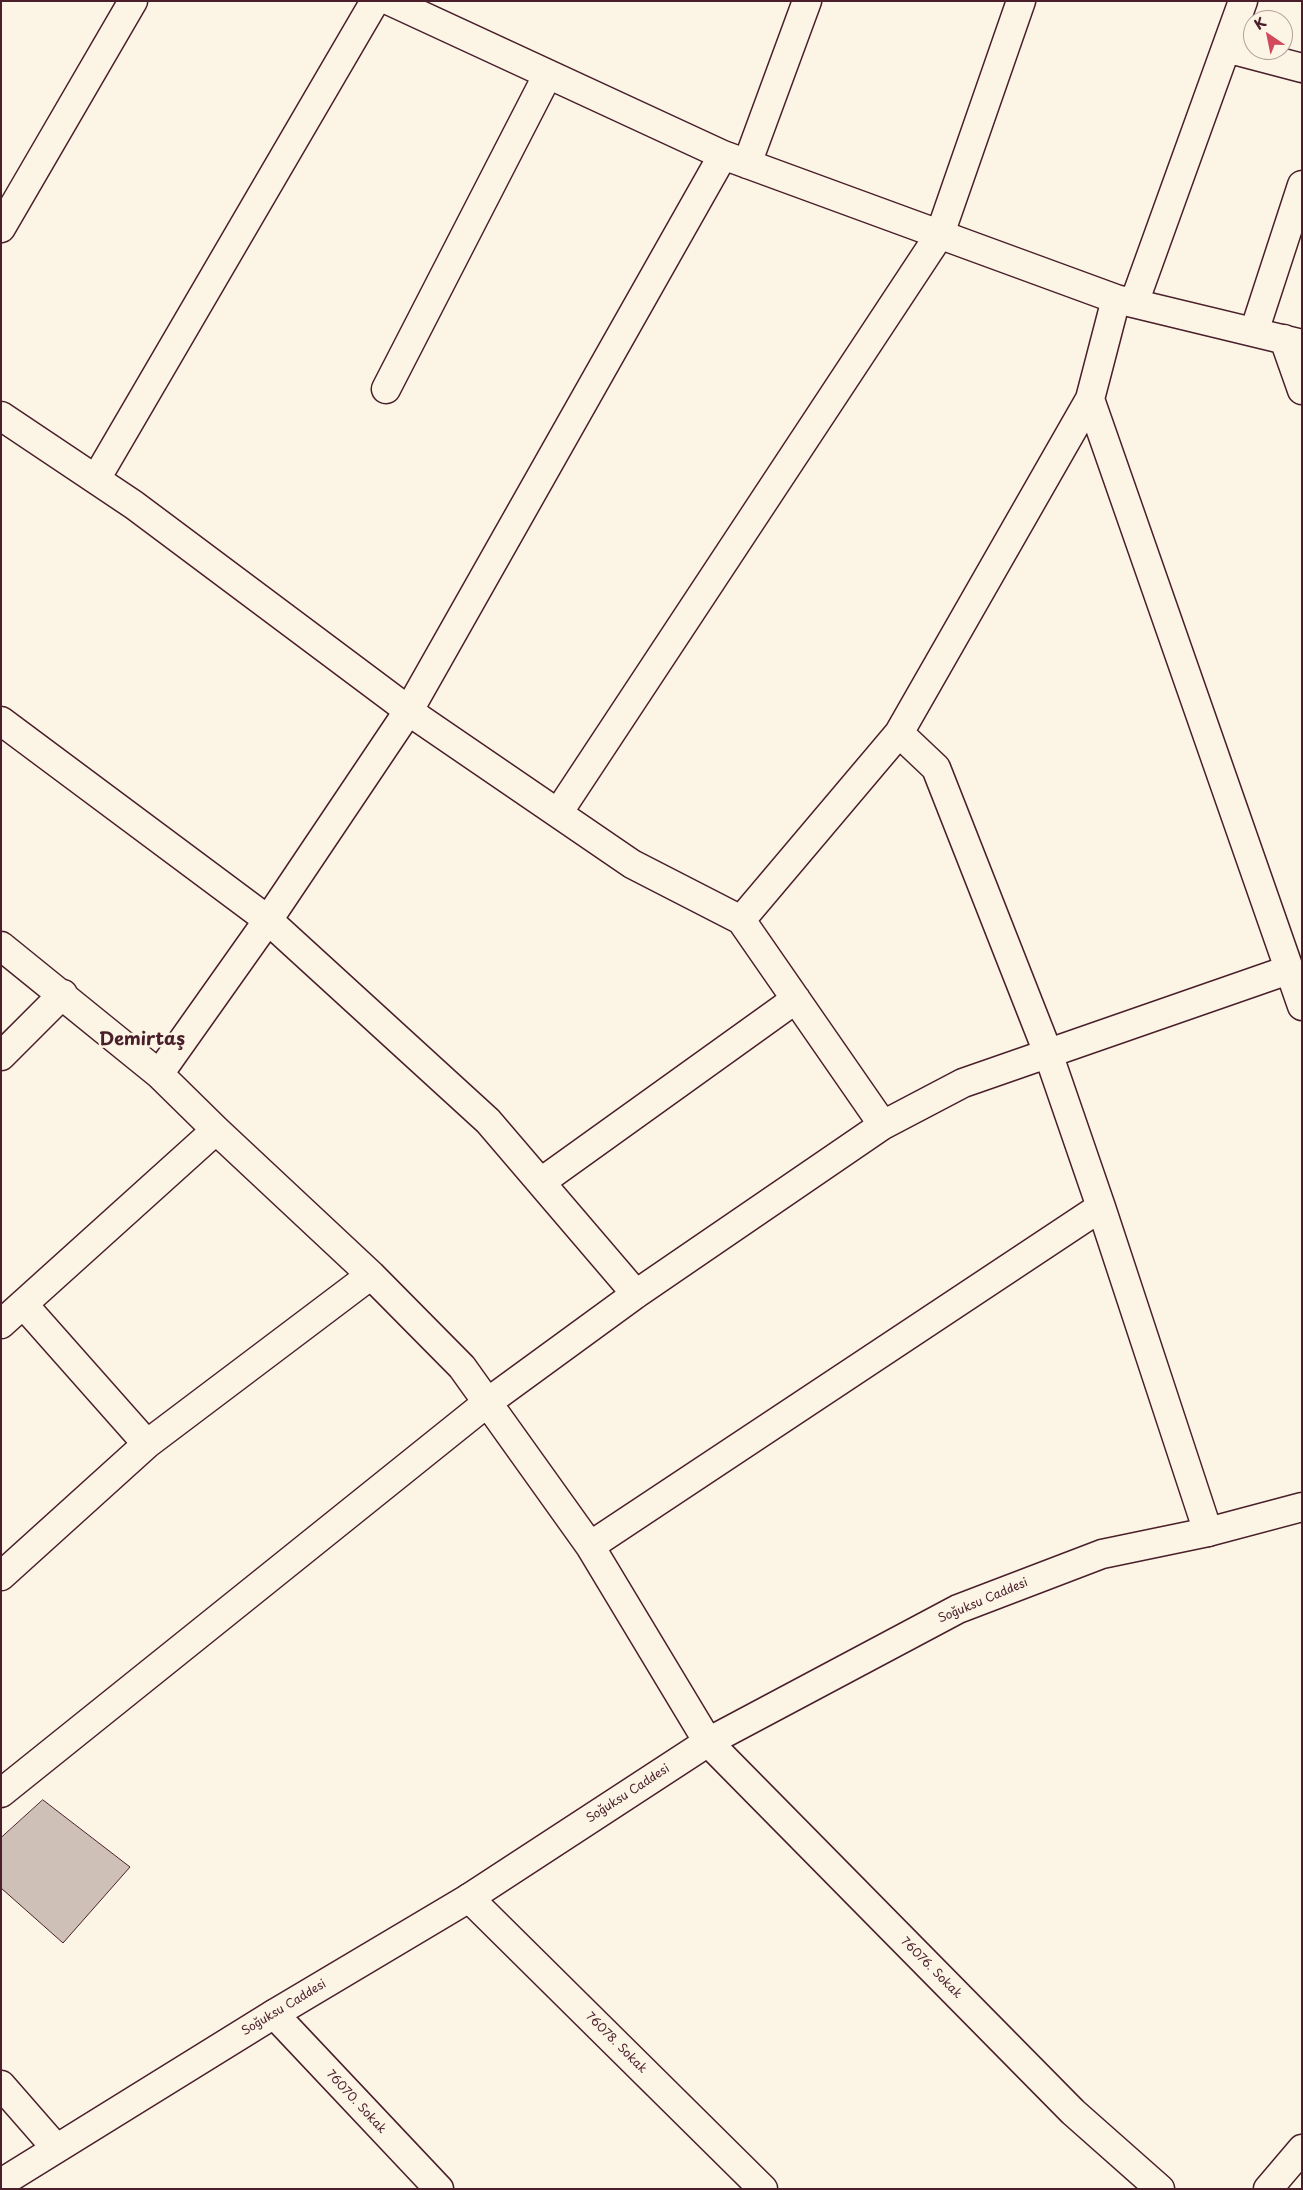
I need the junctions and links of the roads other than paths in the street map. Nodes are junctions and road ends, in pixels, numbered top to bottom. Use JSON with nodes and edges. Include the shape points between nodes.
{"nodes":[{"id":1,"x":133,"y":1,"type":"edge"},
{"id":2,"x":375,"y":1,"type":"edge"},
{"id":3,"x":390,"y":1,"type":"edge"},
{"id":4,"x":807,"y":1,"type":"edge"},
{"id":5,"x":1021,"y":1,"type":"edge"},
{"id":6,"x":1243,"y":1,"type":"edge"},
{"id":7,"x":1226,"y":48,"type":"junction"},
{"id":8,"x":1302,"y":68,"type":"edge"},
{"id":9,"x":548,"y":74,"type":"junction"},
{"id":10,"x":735,"y":160,"type":"junction"},
{"id":11,"x":1302,"y":186,"type":"edge"},
{"id":12,"x":1,"y":228,"type":"edge"},
{"id":13,"x":940,"y":234,"type":"junction"},
{"id":14,"x":1125,"y":301,"type":"junction"},
{"id":15,"x":1254,"y":332,"type":"junction"},
{"id":16,"x":1293,"y":341,"type":"edge"},
{"id":17,"x":386,"y":389,"type":"dead end"},
{"id":18,"x":1302,"y":390,"type":"edge"},
{"id":19,"x":1090,"y":399,"type":"junction"},
{"id":20,"x":1,"y":416,"type":"edge"},
{"id":21,"x":96,"y":479,"type":"junction"},
{"id":22,"x":409,"y":710,"type":"junction"},
{"id":23,"x":1,"y":721,"type":"edge"},
{"id":24,"x":899,"y":732,"type":"junction"},
{"id":25,"x":558,"y":812,"type":"junction"},
{"id":26,"x":268,"y":920,"type":"junction"},
{"id":27,"x":741,"y":920,"type":"junction"},
{"id":28,"x":1,"y":946,"type":"edge"},
{"id":29,"x":1288,"y":970,"type":"junction"},
{"id":30,"x":63,"y":994,"type":"junction"},
{"id":31,"x":796,"y":999,"type":"junction"},
{"id":32,"x":1302,"y":1006,"type":"edge"},
{"id":33,"x":1048,"y":1053,"type":"junction"},
{"id":34,"x":1,"y":1056,"type":"edge"},
{"id":35,"x":159,"y":1074,"type":"junction"},
{"id":36,"x":883,"y":1125,"type":"junction"},
{"id":37,"x":216,"y":1130,"type":"junction"},
{"id":38,"x":541,"y":1182,"type":"junction"},
{"id":39,"x":1101,"y":1207,"type":"junction"},
{"id":40,"x":371,"y":1275,"type":"junction"},
{"id":41,"x":636,"y":1294,"type":"junction"},
{"id":42,"x":23,"y":1304,"type":"junction"},
{"id":43,"x":1,"y":1324,"type":"edge"},
{"id":44,"x":488,"y":1402,"type":"junction"},
{"id":45,"x":147,"y":1444,"type":"junction"},
{"id":46,"x":1302,"y":1507,"type":"edge"},
{"id":47,"x":1208,"y":1532,"type":"junction"},
{"id":48,"x":590,"y":1546,"type":"junction"},
{"id":49,"x":1,"y":1576,"type":"edge"},
{"id":50,"x":708,"y":1742,"type":"junction"},
{"id":51,"x":1,"y":1793,"type":"edge"},
{"id":52,"x":469,"y":1898,"type":"junction"},
{"id":53,"x":274,"y":2014,"type":"junction"},
{"id":54,"x":1,"y":2085,"type":"edge"},
{"id":55,"x":56,"y":2148,"type":"junction"},
{"id":56,"x":1302,"y":2149,"type":"edge"},
{"id":57,"x":1,"y":2183,"type":"edge"},
{"id":58,"x":432,"y":2187,"type":"edge"},
{"id":59,"x":763,"y":2189,"type":"edge"},
{"id":60,"x":1160,"y":2189,"type":"edge"},
{"id":61,"x":1268,"y":2189,"type":"edge"}],
"edges":[{"from":1,"to":12,"type":"street"},
{"from":2,"to":21,"type":"street"},
{"from":3,"to":9,"type":"street"},
{"from":4,"to":10,"type":"street"},
{"from":5,"to":13,"type":"street"},
{"from":6,"to":7,"type":"street"},
{"from":7,"to":8,"type":"street"},
{"from":7,"to":14,"type":"street"},
{"from":9,"to":10,"type":"street"},
{"from":9,"to":17,"type":"street"},
{"from":10,"to":13,"type":"street"},
{"from":10,"to":22,"type":"street"},
{"from":11,"to":15,"type":"street"},
{"from":13,"to":14,"type":"street"},
{"from":13,"to":25,"type":"street"},
{"from":14,"to":15,"type":"street"},
{"from":14,"to":19,"type":"street"},
{"from":15,"to":16,"type":"street"},
{"from":16,"to":18,"type":"street"},
{"from":19,"to":24,"type":"street"},
{"from":19,"to":29,"type":"street"},
{"from":20,"to":21,"type":"street"},
{"from":21,"to":22,"type":"street"},
{"from":22,"to":25,"type":"street"},
{"from":22,"to":26,"type":"street"},
{"from":23,"to":26,"type":"street"},
{"from":24,"to":27,"type":"street"},
{"from":24,"to":33,"type":"street","via":[[936,768]]},
{"from":25,"to":27,"type":"street","via":[[632,864]]},
{"from":26,"to":35,"type":"street"},
{"from":26,"to":38,"type":"street","via":[[488,1121]]},
{"from":27,"to":31,"type":"street"},
{"from":28,"to":30,"type":"street","name":"76076. Sokak"},
{"from":29,"to":32,"type":"street"},
{"from":29,"to":33,"type":"street"},
{"from":30,"to":34,"type":"street"},
{"from":30,"to":35,"type":"street","name":"76076. Sokak"},
{"from":31,"to":36,"type":"street"},
{"from":31,"to":38,"type":"street"},
{"from":33,"to":36,"type":"street","via":[[963,1083]]},
{"from":33,"to":39,"type":"street"},
{"from":35,"to":37,"type":"street","name":"76076. Sokak"},
{"from":36,"to":41,"type":"street"},
{"from":37,"to":40,"type":"street","name":"76076. Sokak"},
{"from":37,"to":42,"type":"street"},
{"from":38,"to":41,"type":"street"},
{"from":39,"to":47,"type":"street"},
{"from":39,"to":48,"type":"street"},
{"from":40,"to":44,"type":"street","name":"76076. Sokak","via":[[462,1367]]},
{"from":40,"to":45,"type":"street"},
{"from":41,"to":44,"type":"street"},
{"from":42,"to":43,"type":"street"},
{"from":42,"to":45,"type":"street"},
{"from":44,"to":48,"type":"street","name":"76076. Sokak"},
{"from":44,"to":51,"type":"street"},
{"from":45,"to":49,"type":"street"},
{"from":46,"to":47,"type":"street","name":"Soğuksu Caddesi"},
{"from":47,"to":50,"type":"street","name":"Soğuksu Caddesi","via":[[1102,1554],[958,1609]]},
{"from":48,"to":50,"type":"street","name":"76076. Sokak"},
{"from":50,"to":52,"type":"street","name":"Soğuksu Caddesi"},
{"from":50,"to":60,"type":"street","name":"76076. Sokak","via":[[1073,2112]]},
{"from":52,"to":53,"type":"street","name":"Soğuksu Caddesi"},
{"from":52,"to":59,"type":"street","name":"76078. Sokak"},
{"from":53,"to":55,"type":"street","name":"Soğuksu Caddesi"},
{"from":53,"to":58,"type":"street","name":"76070. Sokak"},
{"from":54,"to":55,"type":"street"},
{"from":55,"to":57,"type":"street","name":"Soğuksu Caddesi"},
{"from":56,"to":61,"type":"street"}]}
